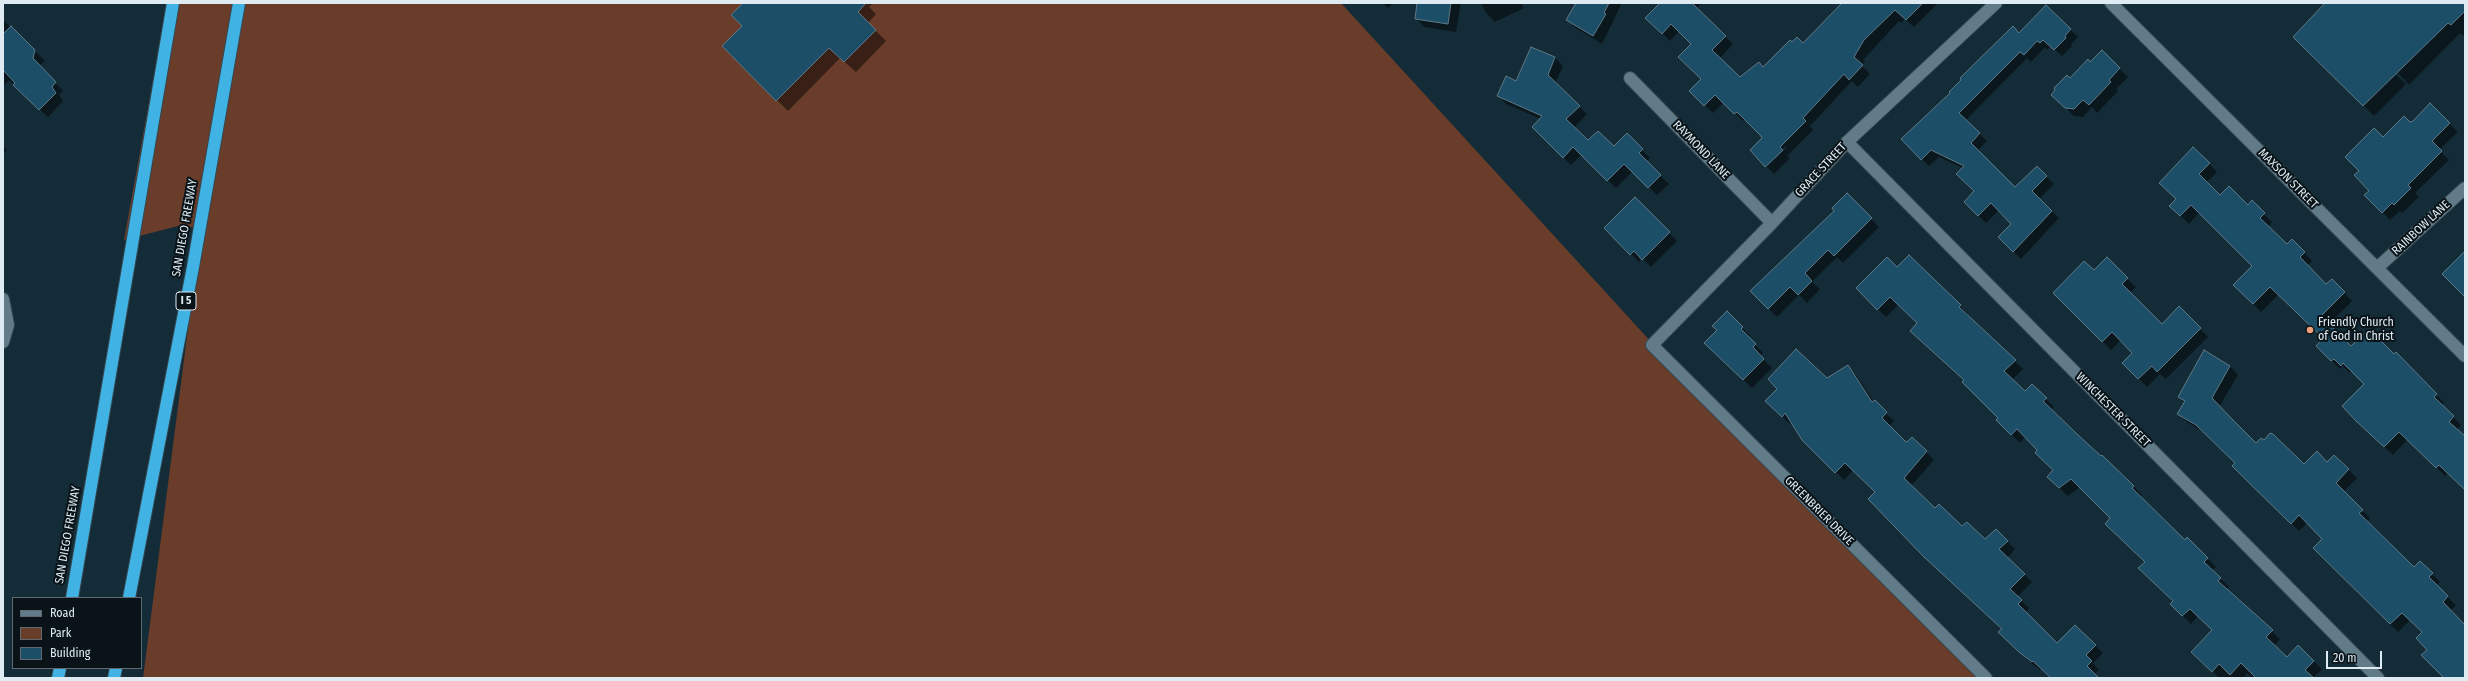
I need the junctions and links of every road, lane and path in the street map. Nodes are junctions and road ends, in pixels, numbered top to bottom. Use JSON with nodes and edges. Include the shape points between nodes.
{"nodes":[{"id":1,"x":173,"y":3,"type":"edge"},
{"id":2,"x":239,"y":3,"type":"edge"},
{"id":3,"x":1996,"y":3,"type":"edge"},
{"id":4,"x":2111,"y":3,"type":"edge"},
{"id":5,"x":1630,"y":78,"type":"dead end"},
{"id":6,"x":1847,"y":142,"type":"junction"},
{"id":7,"x":2465,"y":188,"type":"edge"},
{"id":8,"x":1772,"y":223,"type":"junction"},
{"id":9,"x":2378,"y":268,"type":"junction"},
{"id":10,"x":3,"y":299,"type":"edge"},
{"id":11,"x":3,"y":342,"type":"edge"},
{"id":12,"x":1652,"y":344,"type":"joint"},
{"id":13,"x":2465,"y":356,"type":"edge"},
{"id":14,"x":72,"y":597,"type":"edge"},
{"id":15,"x":129,"y":597,"type":"edge"},
{"id":16,"x":1986,"y":678,"type":"edge"},
{"id":17,"x":2378,"y":678,"type":"edge"}],
"edges":[{"from":1,"to":14,"type":"highway","name":"SAN DIEGO FREEWAY"},
{"from":2,"to":15,"type":"highway","name":"SAN DIEGO FREEWAY","number":"I 5","via":[[193,267]]},
{"from":3,"to":6,"type":"street","name":"GRACE STREET"},
{"from":4,"to":9,"type":"street","name":"MAXSON STREET"},
{"from":5,"to":8,"type":"street","name":"RAYMOND LANE"},
{"from":6,"to":8,"type":"street","name":"GRACE STREET"},
{"from":6,"to":17,"type":"street","name":"WINCHESTER STREET"},
{"from":7,"to":9,"type":"street","name":"RAINBOW LANE"},
{"from":8,"to":12,"type":"street","name":"GRACE STREET"},
{"from":9,"to":13,"type":"street","name":"MAXSON STREET"},
{"from":10,"to":11,"type":"street","via":[[8,324]]},
{"from":12,"to":16,"type":"street","name":"GREENBRIER DRIVE"}]}
